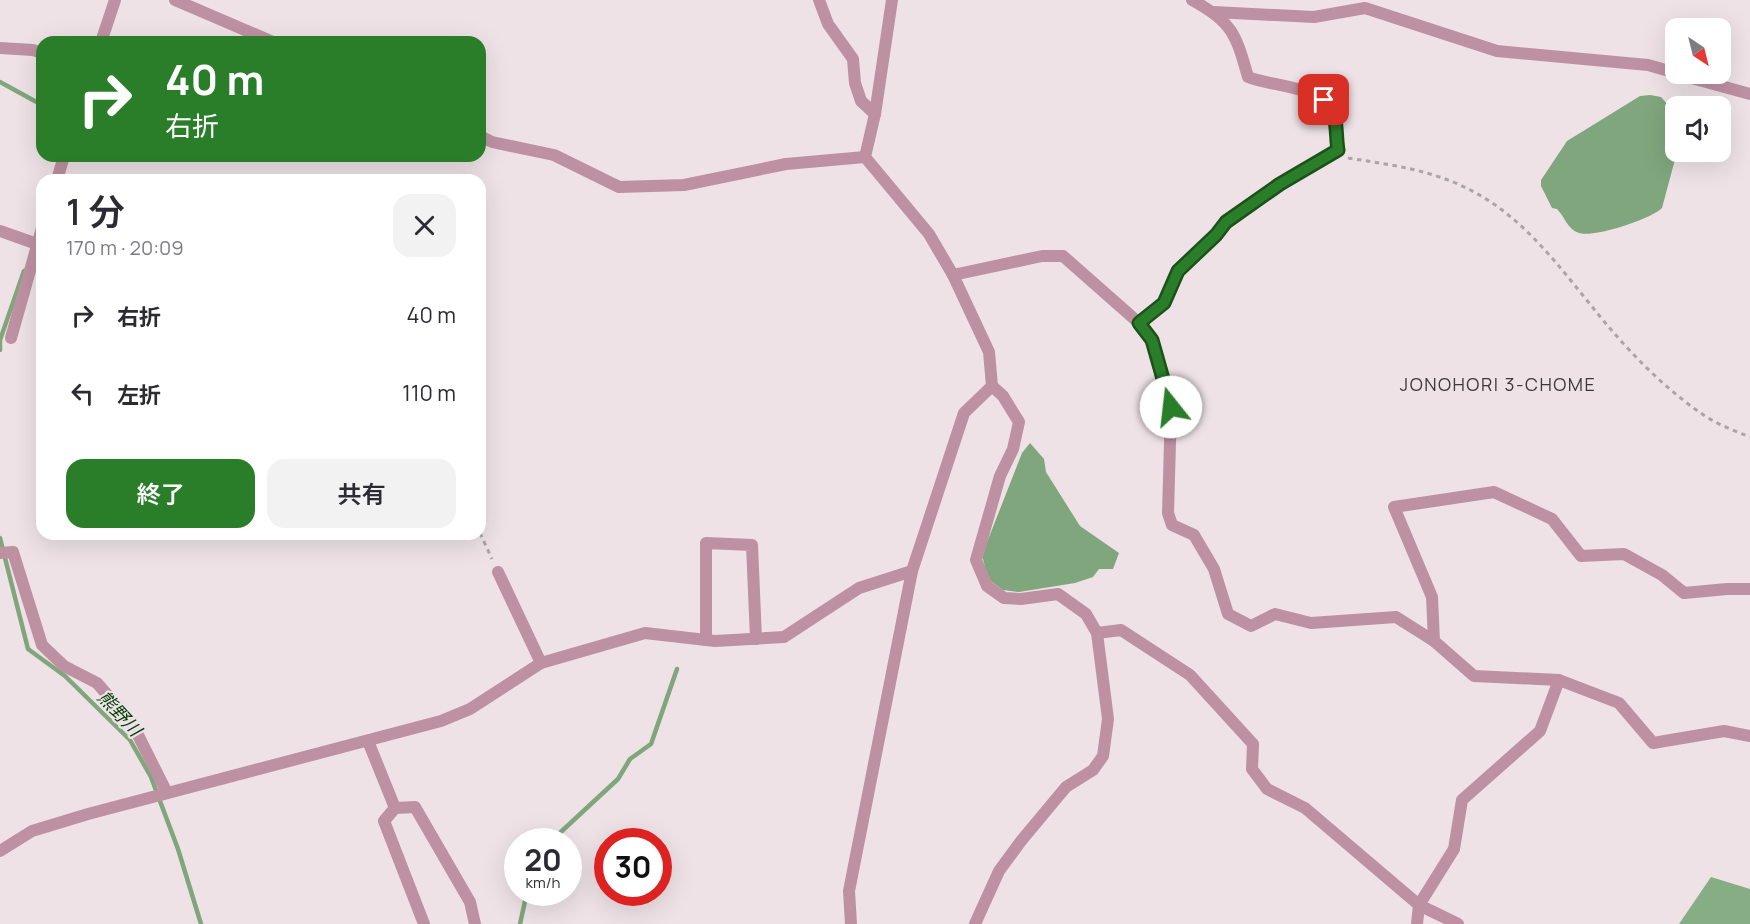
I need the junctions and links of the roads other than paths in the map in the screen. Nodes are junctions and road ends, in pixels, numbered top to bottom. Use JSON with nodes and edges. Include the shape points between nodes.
{"nodes":[{"id":1,"x":115,"y":0,"type":"edge"},
{"id":2,"x":175,"y":0,"type":"edge"},
{"id":3,"x":819,"y":0,"type":"edge"},
{"id":4,"x":892,"y":0,"type":"edge"},
{"id":5,"x":1192,"y":0,"type":"edge"},
{"id":6,"x":194,"y":4,"type":"edge"},
{"id":7,"x":1214,"y":12,"type":"junction"},
{"id":8,"x":103,"y":36,"type":"edge"},
{"id":9,"x":261,"y":36,"type":"edge"},
{"id":10,"x":0,"y":48,"type":"edge"},
{"id":11,"x":36,"y":51,"type":"edge"},
{"id":12,"x":1665,"y":70,"type":"edge"},
{"id":13,"x":1715,"y":84,"type":"edge"},
{"id":14,"x":1750,"y":94,"type":"edge"},
{"id":15,"x":875,"y":114,"type":"junction"},
{"id":16,"x":486,"y":139,"type":"edge"},
{"id":17,"x":865,"y":157,"type":"junction"},
{"id":18,"x":0,"y":231,"type":"edge"},
{"id":19,"x":36,"y":244,"type":"edge"},
{"id":20,"x":36,"y":248,"type":"edge"},
{"id":21,"x":953,"y":275,"type":"junction"},
{"id":22,"x":1139,"y":323,"type":"junction"},
{"id":23,"x":11,"y":338,"type":"dead end"},
{"id":24,"x":992,"y":386,"type":"junction"},
{"id":25,"x":0,"y":553,"type":"edge"},
{"id":26,"x":912,"y":571,"type":"junction"},
{"id":27,"x":498,"y":572,"type":"road end"},
{"id":28,"x":1750,"y":590,"type":"edge"},
{"id":29,"x":1097,"y":633,"type":"junction"},
{"id":30,"x":756,"y":639,"type":"junction"},
{"id":31,"x":705,"y":640,"type":"junction"},
{"id":32,"x":1434,"y":641,"type":"junction"},
{"id":33,"x":541,"y":663,"type":"junction"},
{"id":34,"x":1559,"y":680,"type":"junction"},
{"id":35,"x":1750,"y":736,"type":"edge"},
{"id":36,"x":368,"y":741,"type":"junction"},
{"id":37,"x":167,"y":793,"type":"junction"},
{"id":38,"x":395,"y":808,"type":"junction"},
{"id":39,"x":0,"y":851,"type":"edge"},
{"id":40,"x":1419,"y":905,"type":"junction"},
{"id":41,"x":424,"y":924,"type":"edge"},
{"id":42,"x":475,"y":924,"type":"edge"},
{"id":43,"x":850,"y":924,"type":"edge"},
{"id":44,"x":975,"y":924,"type":"edge"},
{"id":45,"x":1417,"y":924,"type":"edge"},
{"id":46,"x":1458,"y":924,"type":"edge"}],
"edges":[{"from":1,"to":8,"type":"street"},
{"from":2,"to":6,"type":"street"},
{"from":3,"to":15,"type":"street","via":[[828,24],[853,59],[861,101]]},
{"from":4,"to":15,"type":"street"},
{"from":5,"to":7,"type":"street"},
{"from":6,"to":9,"type":"street"},
{"from":7,"to":12,"type":"street","via":[[1314,17],[1365,8],[1497,51]]},
{"from":7,"to":22,"type":"street","via":[[1237,40],[1248,77],[1316,94],[1328,103],[1334,116],[1338,150],[1226,222],[1178,271],[1164,303]]},
{"from":10,"to":11,"type":"street"},
{"from":13,"to":14,"type":"street"},
{"from":15,"to":17,"type":"street"},
{"from":16,"to":17,"type":"street","via":[[554,155],[619,188],[684,185],[786,164]]},
{"from":17,"to":21,"type":"street","via":[[928,234]]},
{"from":18,"to":19,"type":"street"},
{"from":20,"to":23,"type":"street"},
{"from":21,"to":22,"type":"street","via":[[1042,256],[1063,256]]},
{"from":21,"to":24,"type":"street","via":[[989,352]]},
{"from":22,"to":32,"type":"street","via":[[1152,340],[1171,407],[1168,513],[1172,525],[1194,534],[1214,569],[1228,614],[1251,626],[1275,614],[1311,623],[1396,617]]},
{"from":24,"to":26,"type":"street","via":[[964,413]]},
{"from":24,"to":29,"type":"street","via":[[1019,422],[976,560],[983,577],[987,586],[1004,598],[1058,594],[1086,614]]},
{"from":25,"to":37,"type":"street","via":[[13,552],[42,645],[64,666],[97,683],[132,723]]},
{"from":26,"to":30,"type":"street","via":[[859,588],[784,637]]},
{"from":26,"to":43,"type":"street","via":[[849,891]]},
{"from":27,"to":33,"type":"street"},
{"from":28,"to":32,"type":"street","via":[[1684,593],[1662,574],[1624,554],[1581,556],[1552,519],[1494,492],[1394,507],[1432,597]]},
{"from":29,"to":40,"type":"street","via":[[1121,630],[1190,675],[1253,744],[1252,769],[1267,789],[1305,808]]},
{"from":29,"to":44,"type":"street","via":[[1108,719],[1103,756],[1094,770],[1066,787],[1021,841],[999,871]]},
{"from":30,"to":31,"type":"street"},
{"from":30,"to":31,"type":"street","via":[[752,545],[706,543]]},
{"from":31,"to":33,"type":"street","via":[[645,633]]},
{"from":32,"to":34,"type":"street","via":[[1473,676]]},
{"from":33,"to":36,"type":"street","via":[[470,709]]},
{"from":34,"to":35,"type":"street","via":[[1619,703],[1653,743],[1724,731]]},
{"from":34,"to":40,"type":"street","via":[[1540,732],[1462,800],[1454,849]]},
{"from":36,"to":37,"type":"street"},
{"from":36,"to":38,"type":"street"},
{"from":37,"to":39,"type":"street","via":[[32,831]]},
{"from":38,"to":41,"type":"street","via":[[384,821]]},
{"from":38,"to":42,"type":"street","via":[[415,807],[470,902]]},
{"from":40,"to":45,"type":"street"},
{"from":40,"to":46,"type":"street"}]}
